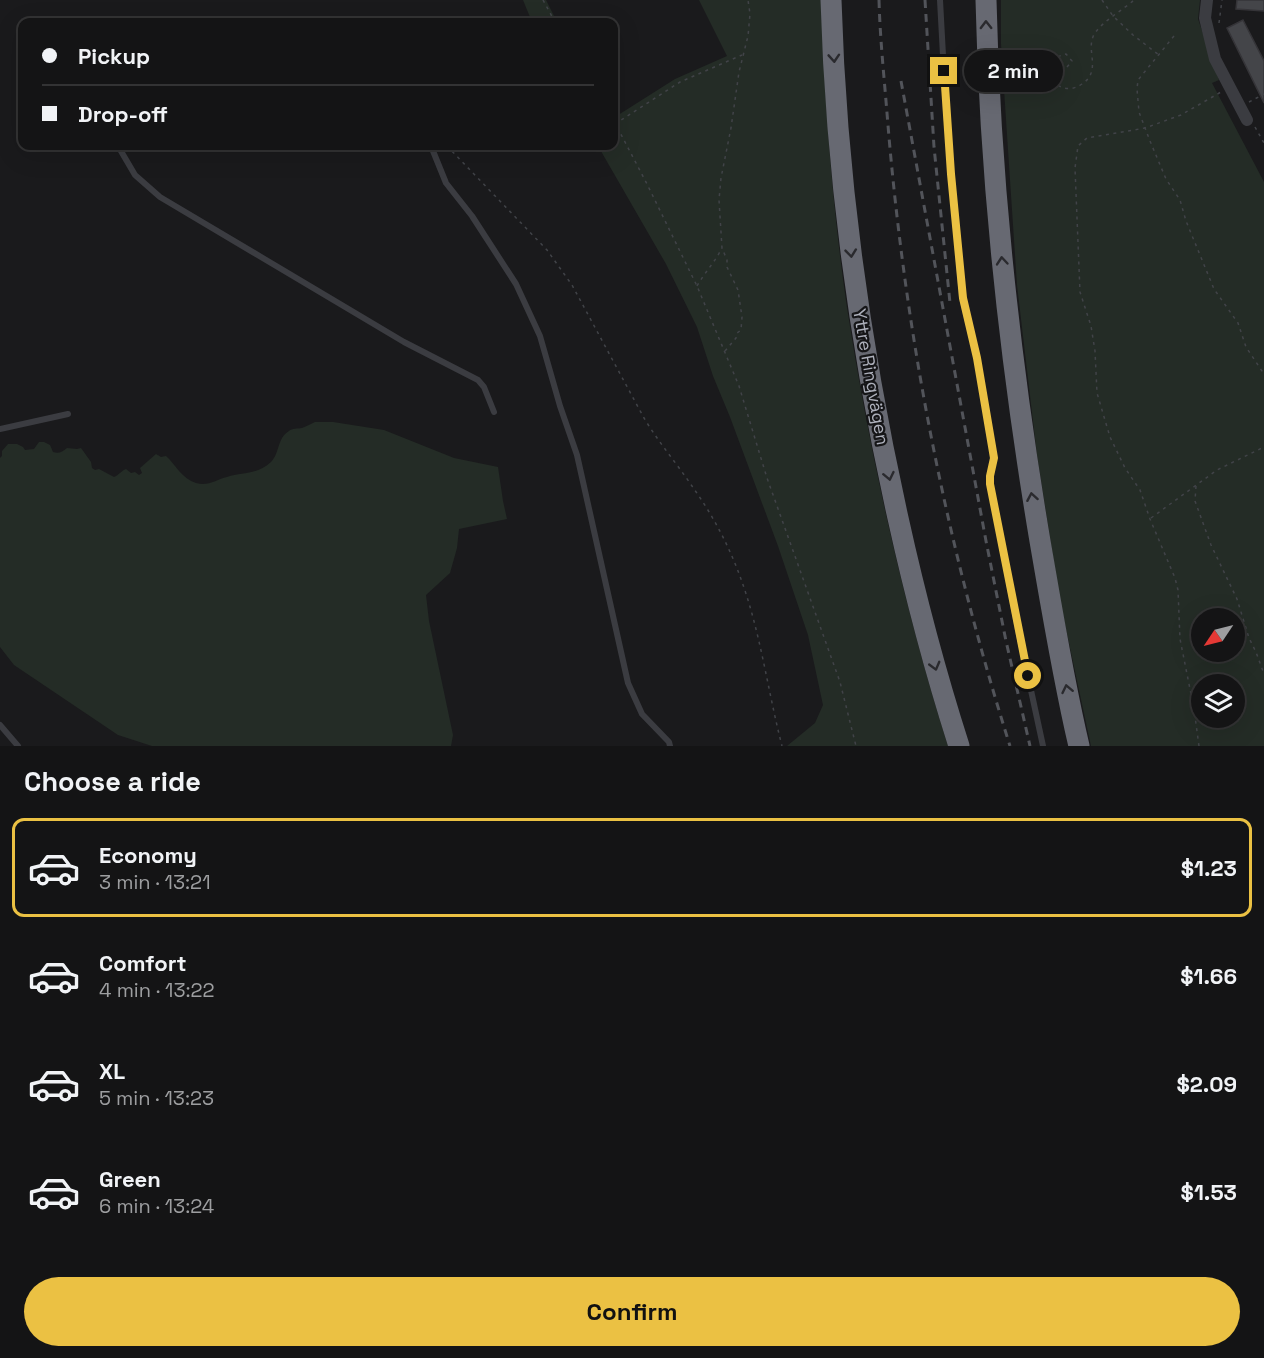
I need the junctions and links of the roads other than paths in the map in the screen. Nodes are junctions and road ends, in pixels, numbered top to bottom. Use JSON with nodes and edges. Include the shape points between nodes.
{"nodes":[{"id":1,"x":831,"y":0,"type":"edge"},
{"id":2,"x":940,"y":0,"type":"edge"},
{"id":3,"x":986,"y":0,"type":"edge"},
{"id":4,"x":1207,"y":0,"type":"edge"},
{"id":5,"x":1247,"y":120,"type":"dead end"},
{"id":6,"x":120,"y":150,"type":"edge"},
{"id":7,"x":433,"y":150,"type":"edge"},
{"id":8,"x":494,"y":412,"type":"dead end"},
{"id":9,"x":68,"y":414,"type":"dead end"},
{"id":10,"x":0,"y":429,"type":"edge"},
{"id":11,"x":0,"y":725,"type":"edge"},
{"id":12,"x":18,"y":746,"type":"edge"},
{"id":13,"x":670,"y":746,"type":"edge"},
{"id":14,"x":959,"y":746,"type":"edge"},
{"id":15,"x":1043,"y":746,"type":"edge"},
{"id":16,"x":1079,"y":746,"type":"edge"}],
"edges":[{"from":1,"to":14,"type":"highway","name":"Yttre Ringvägen","one_way":true,"via":[[844,186],[856,295],[876,414],[914,590]]},
{"from":2,"to":15,"type":"lane","via":[[963,298],[994,458],[990,484]]},
{"from":16,"to":3,"type":"highway","one_way":true,"via":[[1030,480],[1008,320]]},
{"from":4,"to":5,"type":"street","via":[[1205,18],[1215,59]]},
{"from":6,"to":8,"type":"lane","via":[[135,175],[160,197],[404,342],[478,380]]},
{"from":7,"to":13,"type":"lane","via":[[446,183],[516,284],[540,336],[577,455],[628,683],[642,714]]},
{"from":9,"to":10,"type":"lane"},
{"from":11,"to":12,"type":"lane"}]}
